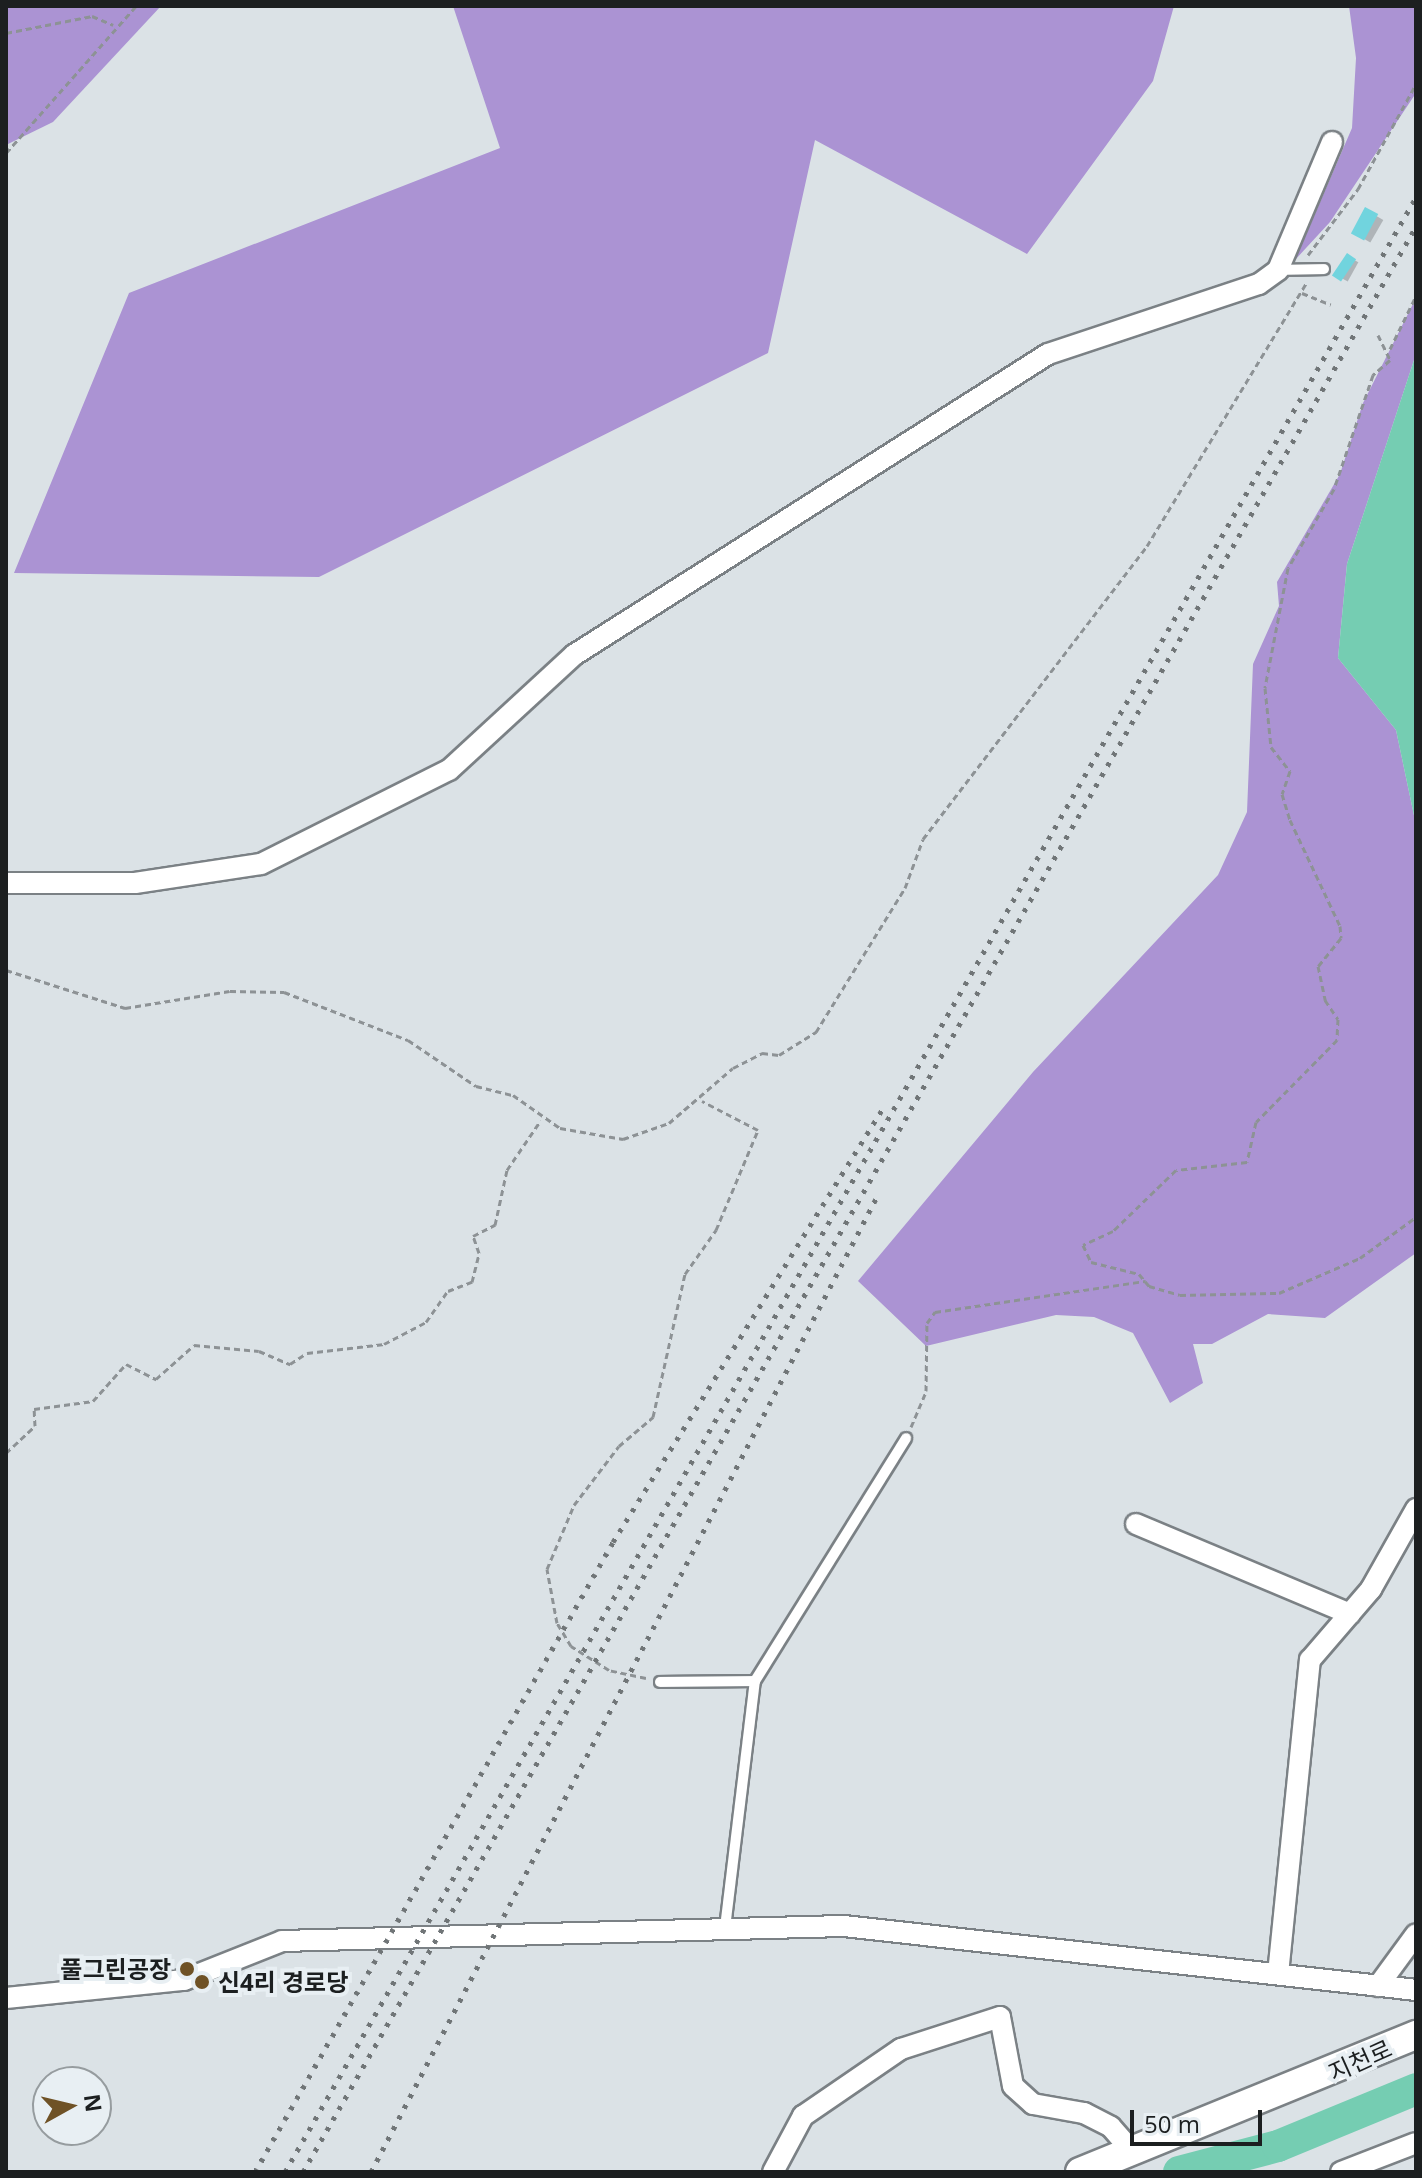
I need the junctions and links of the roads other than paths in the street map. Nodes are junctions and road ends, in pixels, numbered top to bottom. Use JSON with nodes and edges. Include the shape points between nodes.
{"nodes":[{"id":1,"x":1332,"y":142,"type":"dead end"},
{"id":2,"x":1324,"y":269,"type":"dead end"},
{"id":3,"x":1278,"y":270,"type":"junction"},
{"id":4,"x":6,"y":883,"type":"edge"},
{"id":5,"x":906,"y":1438,"type":"road end"},
{"id":6,"x":1416,"y":1509,"type":"edge"},
{"id":7,"x":1136,"y":1524,"type":"dead end"},
{"id":8,"x":1350,"y":1614,"type":"junction"},
{"id":9,"x":755,"y":1681,"type":"junction"},
{"id":10,"x":660,"y":1682,"type":"road end"},
{"id":11,"x":725,"y":1928,"type":"junction"},
{"id":12,"x":1416,"y":1934,"type":"edge"},
{"id":13,"x":1278,"y":1974,"type":"junction"},
{"id":14,"x":1378,"y":1986,"type":"junction"},
{"id":15,"x":1416,"y":1990,"type":"edge"},
{"id":16,"x":6,"y":1998,"type":"edge"},
{"id":17,"x":1416,"y":2035,"type":"edge"},
{"id":18,"x":1416,"y":2143,"type":"edge"},
{"id":19,"x":1132,"y":2151,"type":"junction"},
{"id":20,"x":773,"y":2172,"type":"edge"},
{"id":21,"x":1080,"y":2172,"type":"edge"},
{"id":22,"x":1341,"y":2172,"type":"edge"}],
"edges":[{"from":1,"to":3,"type":"street"},
{"from":2,"to":3,"type":"lane"},
{"from":3,"to":4,"type":"street","via":[[1259,284],[1048,354],[574,655],[449,770],[317,830],[286,853],[237,870],[149,882]]},
{"from":5,"to":9,"type":"lane"},
{"from":6,"to":8,"type":"street"},
{"from":7,"to":8,"type":"street"},
{"from":8,"to":13,"type":"street","via":[[1310,1660]]},
{"from":9,"to":10,"type":"lane"},
{"from":9,"to":11,"type":"lane"},
{"from":11,"to":13,"type":"street","via":[[904,1929]]},
{"from":11,"to":16,"type":"street","via":[[282,1941],[184,1980]]},
{"from":12,"to":14,"type":"street"},
{"from":13,"to":14,"type":"street"},
{"from":14,"to":15,"type":"street"},
{"from":17,"to":19,"type":"main road","name":"지천로"},
{"from":18,"to":22,"type":"street"},
{"from":19,"to":20,"type":"street","via":[[1111,2127],[1084,2113],[1033,2104],[1013,2086],[1000,2017],[901,2049],[813,2109]]},
{"from":19,"to":21,"type":"main road","name":"지천로"}]}
